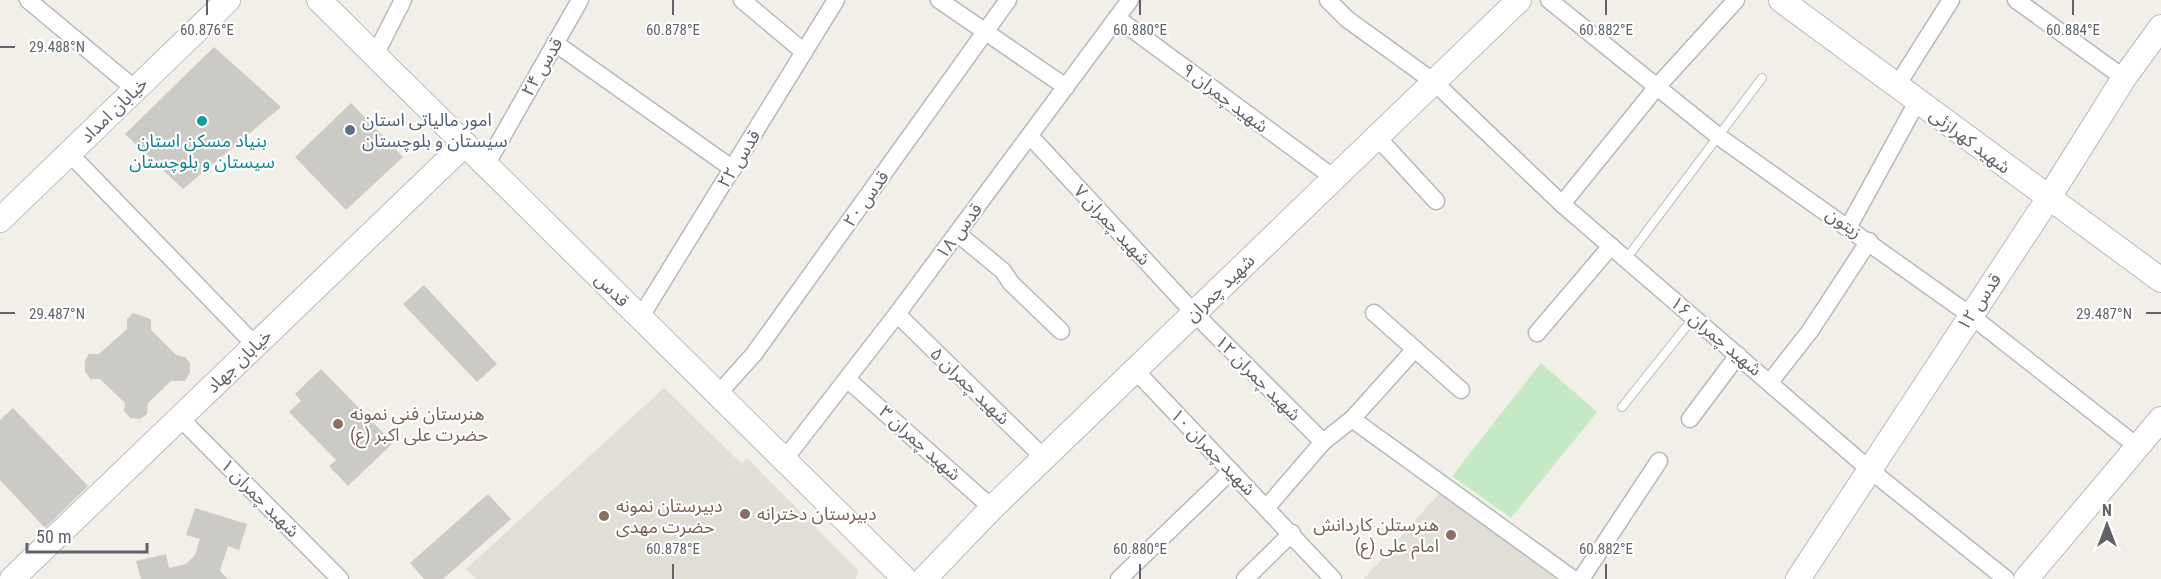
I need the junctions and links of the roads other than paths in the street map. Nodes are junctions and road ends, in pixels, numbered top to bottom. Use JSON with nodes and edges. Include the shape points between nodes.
{"nodes":[{"id":1,"x":228,"y":0,"type":"edge"},
{"id":2,"x":319,"y":0,"type":"edge"},
{"id":3,"x":403,"y":0,"type":"edge"},
{"id":4,"x":580,"y":0,"type":"edge"},
{"id":5,"x":742,"y":0,"type":"edge"},
{"id":6,"x":836,"y":0,"type":"edge"},
{"id":7,"x":939,"y":0,"type":"edge"},
{"id":8,"x":1008,"y":0,"type":"edge"},
{"id":9,"x":1130,"y":0,"type":"edge"},
{"id":10,"x":1519,"y":0,"type":"edge"},
{"id":11,"x":1549,"y":0,"type":"edge"},
{"id":12,"x":1736,"y":0,"type":"edge"},
{"id":13,"x":1781,"y":0,"type":"edge"},
{"id":14,"x":1951,"y":0,"type":"edge"},
{"id":15,"x":2016,"y":0,"type":"edge"},
{"id":16,"x":1334,"y":2,"type":"edge"},
{"id":17,"x":38,"y":3,"type":"edge"},
{"id":18,"x":1117,"y":18,"type":"junction"},
{"id":19,"x":2161,"y":27,"type":"edge"},
{"id":20,"x":986,"y":33,"type":"junction"},
{"id":21,"x":555,"y":43,"type":"junction"},
{"id":22,"x":804,"y":52,"type":"junction"},
{"id":23,"x":375,"y":55,"type":"junction"},
{"id":24,"x":1762,"y":78,"type":"dead end"},
{"id":25,"x":2124,"y":78,"type":"junction"},
{"id":26,"x":1434,"y":82,"type":"junction"},
{"id":27,"x":1066,"y":87,"type":"junction"},
{"id":28,"x":1896,"y":87,"type":"junction"},
{"id":29,"x":1656,"y":88,"type":"junction"},
{"id":30,"x":135,"y":89,"type":"junction"},
{"id":31,"x":1917,"y":102,"type":"junction"},
{"id":32,"x":1030,"y":136,"type":"junction"},
{"id":33,"x":1718,"y":136,"type":"junction"},
{"id":34,"x":1377,"y":137,"type":"junction"},
{"id":35,"x":465,"y":144,"type":"junction"},
{"id":36,"x":69,"y":153,"type":"junction"},
{"id":37,"x":486,"y":165,"type":"junction"},
{"id":38,"x":733,"y":169,"type":"junction"},
{"id":39,"x":1334,"y":178,"type":"junction"},
{"id":40,"x":2048,"y":200,"type":"junction"},
{"id":41,"x":1436,"y":201,"type":"dead end"},
{"id":42,"x":1562,"y":204,"type":"junction"},
{"id":43,"x":0,"y":220,"type":"edge"},
{"id":44,"x":1849,"y":226,"type":"junction"},
{"id":45,"x":957,"y":233,"type":"junction"},
{"id":46,"x":1869,"y":241,"type":"junction"},
{"id":47,"x":1611,"y":246,"type":"junction"},
{"id":48,"x":1626,"y":259,"type":"junction"},
{"id":49,"x":2161,"y":280,"type":"edge"},
{"id":50,"x":1374,"y":312,"type":"dead end"},
{"id":51,"x":1194,"y":313,"type":"junction"},
{"id":52,"x":897,"y":314,"type":"junction"},
{"id":53,"x":1970,"y":315,"type":"junction"},
{"id":54,"x":1694,"y":317,"type":"junction"},
{"id":55,"x":640,"y":318,"type":"junction"},
{"id":56,"x":1061,"y":332,"type":"dead end"},
{"id":57,"x":1537,"y":333,"type":"dead end"},
{"id":58,"x":255,"y":345,"type":"junction"},
{"id":59,"x":1415,"y":349,"type":"junction"},
{"id":60,"x":1738,"y":355,"type":"junction"},
{"id":61,"x":1135,"y":370,"type":"junction"},
{"id":62,"x":847,"y":379,"type":"junction"},
{"id":63,"x":1770,"y":382,"type":"junction"},
{"id":64,"x":1461,"y":390,"type":"dead end"},
{"id":65,"x":718,"y":394,"type":"junction"},
{"id":66,"x":1622,"y":407,"type":"dead end"},
{"id":67,"x":180,"y":418,"type":"junction"},
{"id":68,"x":1352,"y":419,"type":"junction"},
{"id":69,"x":1690,"y":419,"type":"dead end"},
{"id":70,"x":2161,"y":419,"type":"edge"},
{"id":71,"x":1323,"y":442,"type":"junction"},
{"id":72,"x":2138,"y":447,"type":"junction"},
{"id":73,"x":1044,"y":458,"type":"junction"},
{"id":74,"x":784,"y":460,"type":"junction"},
{"id":75,"x":1659,"y":461,"type":"dead end"},
{"id":76,"x":1870,"y":470,"type":"junction"},
{"id":77,"x":1231,"y":471,"type":"junction"},
{"id":78,"x":1267,"y":507,"type":"junction"},
{"id":79,"x":992,"y":508,"type":"junction"},
{"id":80,"x":1292,"y":533,"type":"junction"},
{"id":81,"x":12,"y":579,"type":"edge"},
{"id":82,"x":340,"y":579,"type":"edge"},
{"id":83,"x":905,"y":579,"type":"edge"},
{"id":84,"x":924,"y":579,"type":"edge"},
{"id":85,"x":1119,"y":579,"type":"edge"},
{"id":86,"x":1245,"y":579,"type":"edge"},
{"id":87,"x":1333,"y":579,"type":"edge"},
{"id":88,"x":1573,"y":579,"type":"edge"},
{"id":89,"x":1581,"y":579,"type":"edge"},
{"id":90,"x":1798,"y":579,"type":"edge"},
{"id":91,"x":2006,"y":579,"type":"edge"},
{"id":92,"x":2026,"y":579,"type":"edge"}],
"edges":[{"from":1,"to":30,"type":"street","name":"خیابان امداد"},
{"from":2,"to":23,"type":"street","name":"قدس"},
{"from":3,"to":23,"type":"street"},
{"from":4,"to":21,"type":"street","name":"قدس ۲۴"},
{"from":5,"to":22,"type":"street"},
{"from":6,"to":22,"type":"street","name":"قدس ۲۲"},
{"from":7,"to":20,"type":"street"},
{"from":8,"to":20,"type":"street","name":"قدس ۲۰"},
{"from":9,"to":18,"type":"street","name":"قدس ۱۸"},
{"from":10,"to":26,"type":"street","name":"شهید چمران"},
{"from":11,"to":29,"type":"street","name":"زیتون"},
{"from":12,"to":29,"type":"street"},
{"from":13,"to":28,"type":"street","name":"شهید کهرازئی"},
{"from":14,"to":28,"type":"street"},
{"from":15,"to":25,"type":"street"},
{"from":16,"to":26,"type":"street","name":"شهید چمران ۱۶","via":[[1347,19]]},
{"from":17,"to":30,"type":"street"},
{"from":18,"to":27,"type":"street","name":"قدس ۱۸"},
{"from":18,"to":39,"type":"street","name":"شهید چمران ۹"},
{"from":19,"to":25,"type":"street","name":"قدس ۱۲"},
{"from":20,"to":27,"type":"street"},
{"from":20,"to":65,"type":"street","name":"قدس ۲۰","via":[[754,354]]},
{"from":21,"to":37,"type":"street","name":"قدس ۲۴"},
{"from":21,"to":38,"type":"street"},
{"from":22,"to":38,"type":"street","name":"قدس ۲۲"},
{"from":23,"to":35,"type":"street","name":"قدس"},
{"from":24,"to":33,"type":"lane"},
{"from":25,"to":40,"type":"street","name":"قدس ۱۲"},
{"from":26,"to":34,"type":"street","name":"شهید چمران"},
{"from":26,"to":42,"type":"street","name":"شهید چمران ۱۶"},
{"from":27,"to":32,"type":"street","name":"قدس ۱۸"},
{"from":28,"to":31,"type":"street","name":"شهید کهرازئی"},
{"from":29,"to":33,"type":"street","name":"زیتون"},
{"from":29,"to":42,"type":"street"},
{"from":30,"to":36,"type":"street","name":"خیابان امداد"},
{"from":31,"to":40,"type":"street","name":"شهید کهرازئی"},
{"from":31,"to":44,"type":"street"},
{"from":32,"to":45,"type":"street","name":"قدس ۱۸"},
{"from":32,"to":51,"type":"street","name":"شهید چمران ۷"},
{"from":33,"to":44,"type":"street","name":"زیتون"},
{"from":33,"to":48,"type":"lane"},
{"from":34,"to":39,"type":"street","name":"شهید چمران"},
{"from":34,"to":41,"type":"street"},
{"from":35,"to":37,"type":"street","name":"قدس"},
{"from":35,"to":58,"type":"street","name":"خیابان جهاد"},
{"from":36,"to":43,"type":"street","name":"خیابان امداد"},
{"from":36,"to":58,"type":"street"},
{"from":37,"to":55,"type":"street","name":"قدس"},
{"from":38,"to":55,"type":"street","name":"قدس ۲۲"},
{"from":39,"to":51,"type":"street","name":"شهید چمران"},
{"from":40,"to":49,"type":"street","name":"شهید کهرازئی"},
{"from":40,"to":53,"type":"street","name":"قدس ۱۲"},
{"from":42,"to":47,"type":"street","name":"شهید چمران ۱۶"},
{"from":44,"to":46,"type":"street","name":"زیتون"},
{"from":45,"to":52,"type":"street","name":"قدس ۱۸"},
{"from":45,"to":56,"type":"street","via":[[1003,271]]},
{"from":46,"to":53,"type":"street","name":"زیتون"},
{"from":46,"to":63,"type":"street","via":[[1810,332]]},
{"from":47,"to":48,"type":"street","name":"شهید چمران ۱۶"},
{"from":47,"to":57,"type":"street"},
{"from":48,"to":54,"type":"street","name":"شهید چمران ۱۶"},
{"from":50,"to":59,"type":"street"},
{"from":51,"to":61,"type":"street","name":"شهید چمران"},
{"from":51,"to":71,"type":"street","name":"شهید چمران ۱۲"},
{"from":52,"to":62,"type":"street","name":"قدس ۱۸"},
{"from":52,"to":73,"type":"street","name":"شهید چمران ۵"},
{"from":53,"to":72,"type":"street","name":"زیتون"},
{"from":53,"to":76,"type":"street","name":"قدس ۱۲"},
{"from":54,"to":60,"type":"street","name":"شهید چمران ۱۶"},
{"from":54,"to":66,"type":"lane"},
{"from":55,"to":65,"type":"street","name":"قدس"},
{"from":58,"to":67,"type":"street","name":"خیابان جهاد"},
{"from":59,"to":64,"type":"street"},
{"from":59,"to":68,"type":"street"},
{"from":60,"to":63,"type":"street","name":"شهید چمران ۱۶"},
{"from":60,"to":69,"type":"street"},
{"from":61,"to":73,"type":"street","name":"شهید چمران"},
{"from":61,"to":77,"type":"street","name":"شهید چمران ۱۰"},
{"from":62,"to":74,"type":"street","name":"قدس ۱۸"},
{"from":62,"to":79,"type":"street","name":"شهید چمران ۳"},
{"from":63,"to":76,"type":"street","name":"شهید چمران ۱۶"},
{"from":65,"to":74,"type":"street","name":"قدس"},
{"from":67,"to":81,"type":"street","name":"خیابان جهاد"},
{"from":67,"to":82,"type":"street","name":"شهید چمران ۱"},
{"from":68,"to":71,"type":"street"},
{"from":68,"to":88,"type":"street"},
{"from":70,"to":72,"type":"street"},
{"from":71,"to":78,"type":"street"},
{"from":72,"to":92,"type":"street"},
{"from":73,"to":79,"type":"street","name":"شهید چمران"},
{"from":74,"to":83,"type":"street","name":"قدس"},
{"from":75,"to":89,"type":"street"},
{"from":76,"to":90,"type":"street","name":"قدس ۱۲"},
{"from":76,"to":91,"type":"street","name":"شهید چمران ۱۶"},
{"from":77,"to":78,"type":"street","name":"شهید چمران ۱۰"},
{"from":77,"to":85,"type":"street"},
{"from":78,"to":80,"type":"street","name":"شهید چمران ۱۰"},
{"from":79,"to":84,"type":"street","name":"شهید چمران"},
{"from":80,"to":86,"type":"street"},
{"from":80,"to":87,"type":"street","name":"شهید چمران ۱۰"}]}
